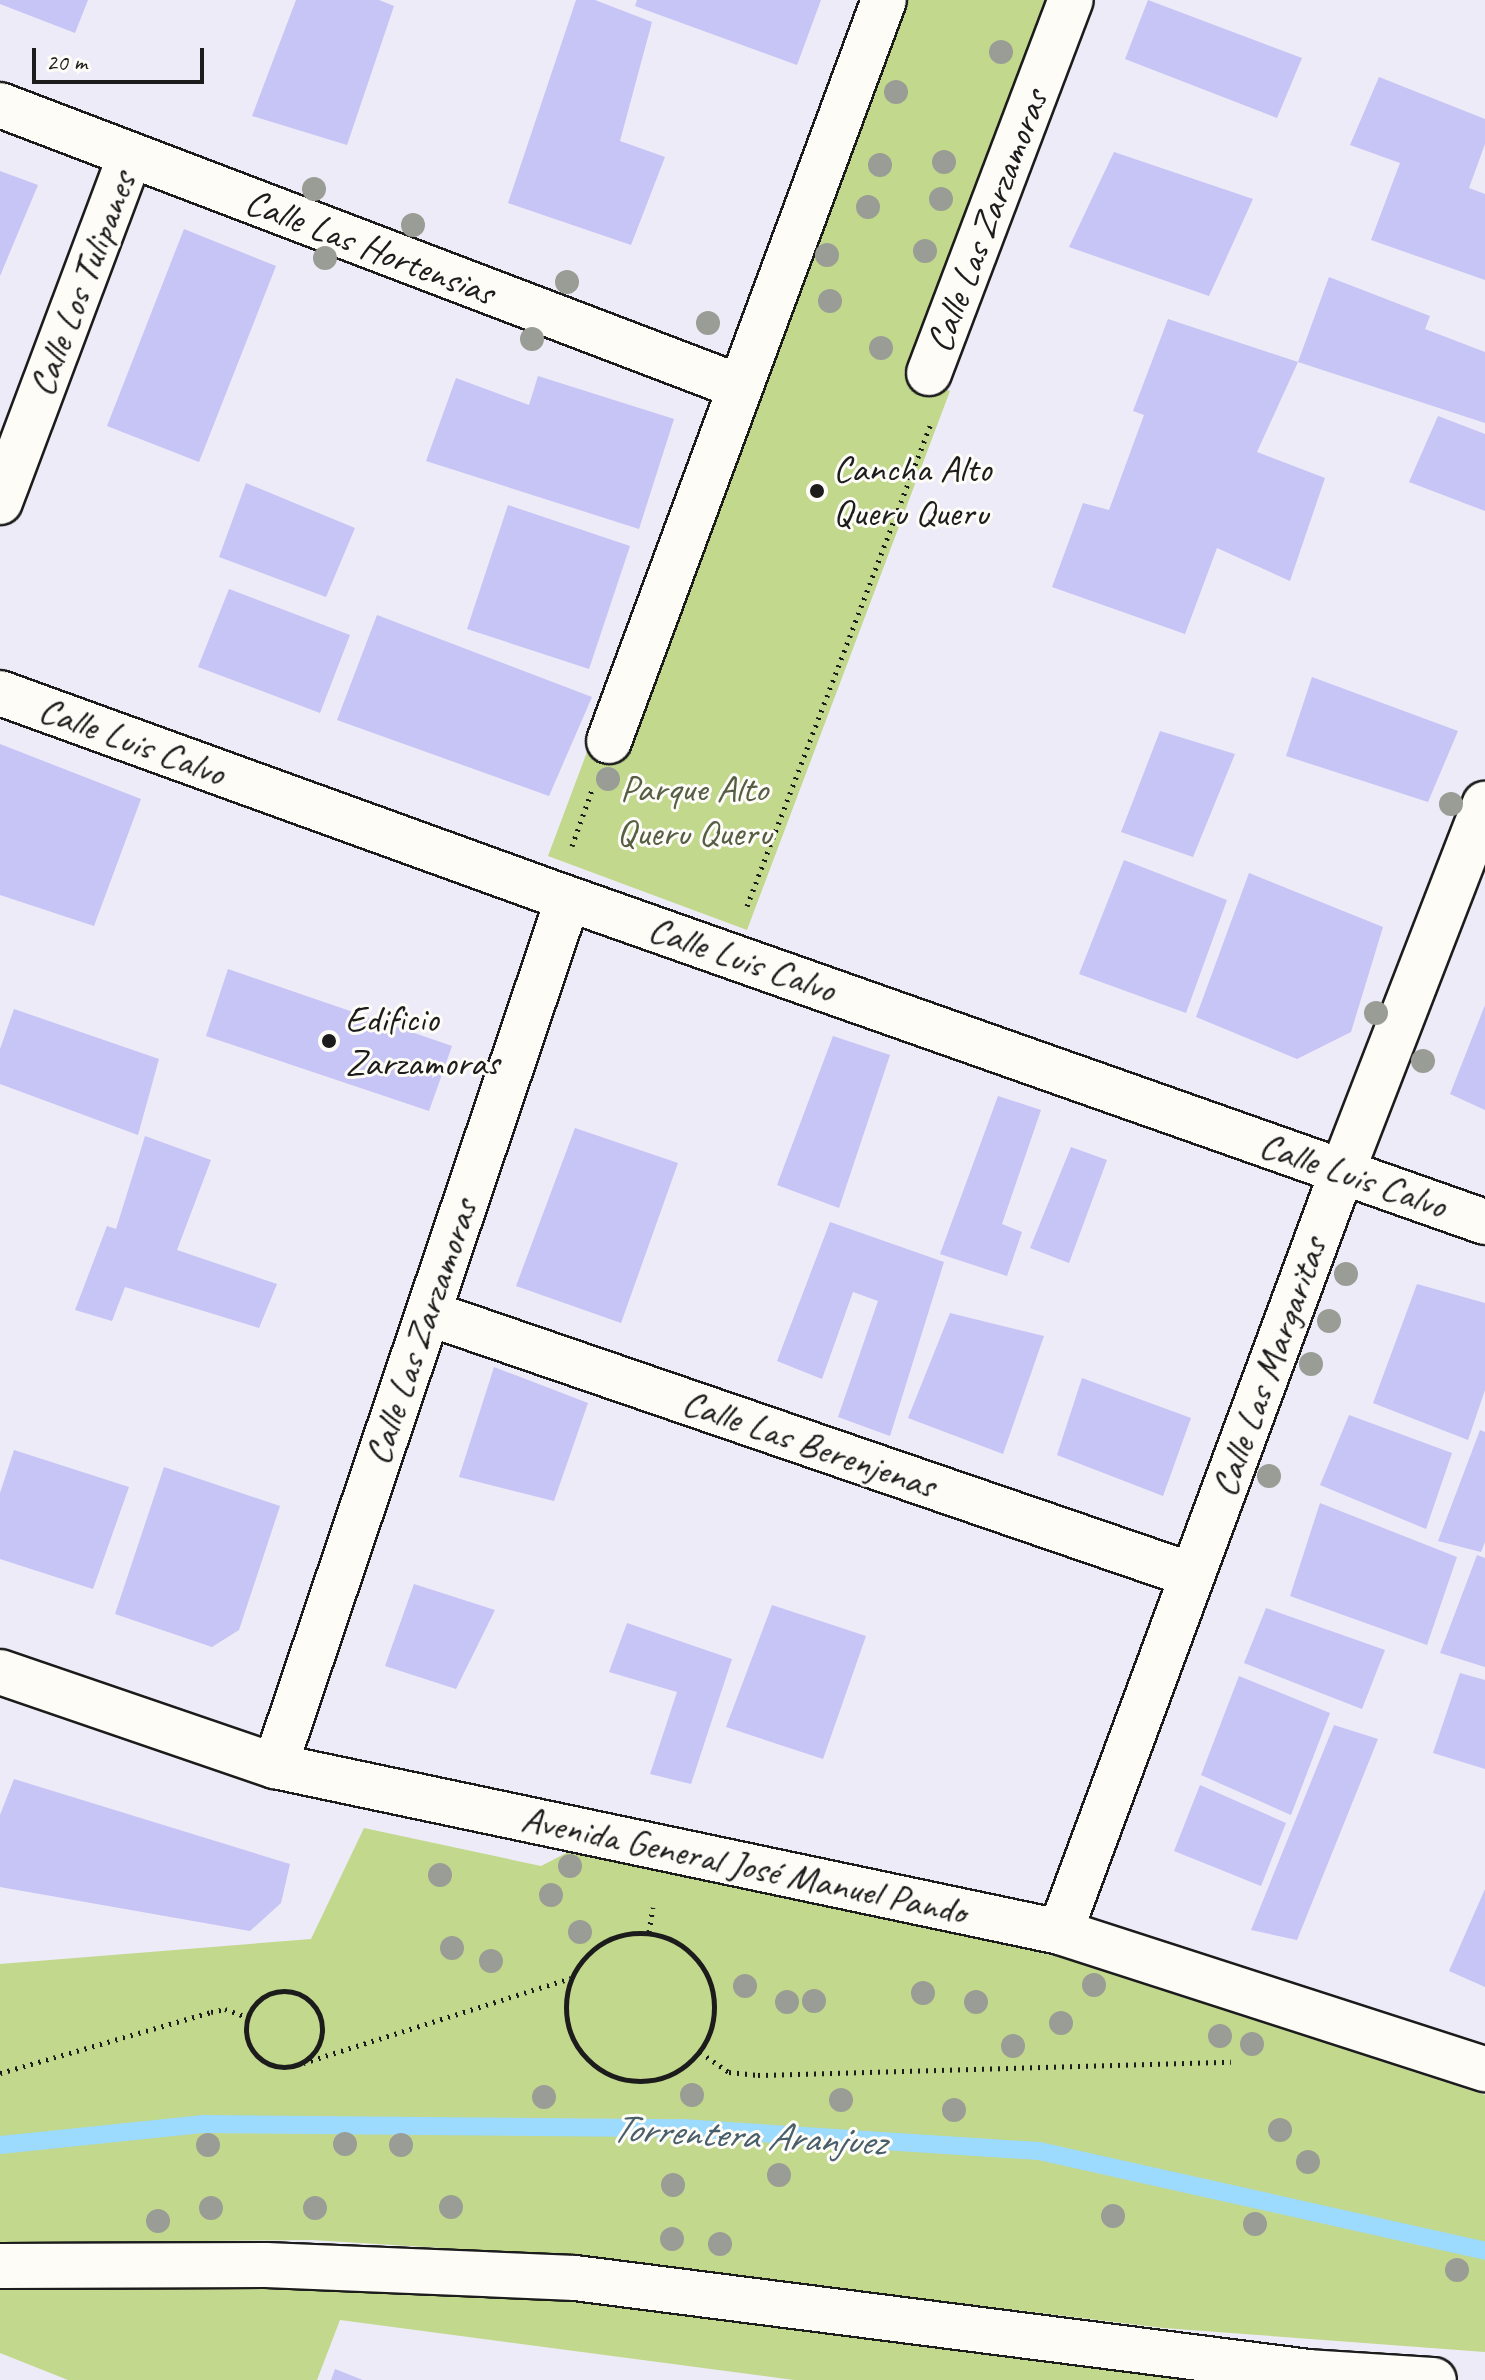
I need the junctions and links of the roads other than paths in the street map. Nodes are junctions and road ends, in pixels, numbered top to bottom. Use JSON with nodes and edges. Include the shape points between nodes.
{"nodes":[{"id":1,"x":884,"y":0,"type":"edge"},
{"id":2,"x":1071,"y":0,"type":"edge"},
{"id":3,"x":0,"y":105,"type":"edge"},
{"id":4,"x":130,"y":156,"type":"junction"},
{"id":5,"x":929,"y":373,"type":"road end"},
{"id":6,"x":740,"y":387,"type":"junction"},
{"id":7,"x":0,"y":502,"type":"edge"},
{"id":8,"x":0,"y":693,"type":"edge"},
{"id":9,"x":609,"y":741,"type":"dead end"},
{"id":10,"x":1485,"y":804,"type":"edge"},
{"id":11,"x":568,"y":899,"type":"junction"},
{"id":12,"x":1342,"y":1172,"type":"junction"},
{"id":13,"x":1485,"y":1222,"type":"edge"},
{"id":14,"x":428,"y":1313,"type":"junction"},
{"id":15,"x":1191,"y":1575,"type":"junction"},
{"id":16,"x":0,"y":1672,"type":"edge"},
{"id":17,"x":275,"y":1766,"type":"junction"},
{"id":18,"x":1060,"y":1932,"type":"junction"},
{"id":19,"x":1485,"y":2069,"type":"edge"},
{"id":20,"x":0,"y":2266,"type":"edge"},
{"id":21,"x":1333,"y":2377,"type":"edge"},
{"id":22,"x":1434,"y":2380,"type":"edge"}],
"edges":[{"from":1,"to":6,"type":"street"},
{"from":2,"to":5,"type":"street","name":"Calle Las Zarzamoras"},
{"from":3,"to":4,"type":"street","name":"Calle Las Hortensias"},
{"from":4,"to":6,"type":"street","name":"Calle Las Hortensias"},
{"from":4,"to":7,"type":"street","name":"Calle Los Tulipanes"},
{"from":6,"to":9,"type":"street"},
{"from":8,"to":11,"type":"street","name":"Calle Luis Calvo"},
{"from":10,"to":12,"type":"street","name":"Calle Las Margaritas"},
{"from":11,"to":12,"type":"street","name":"Calle Luis Calvo"},
{"from":11,"to":14,"type":"street","name":"Calle Las Zarzamoras"},
{"from":12,"to":13,"type":"street","name":"Calle Luis Calvo"},
{"from":12,"to":15,"type":"street","name":"Calle Las Margaritas"},
{"from":14,"to":15,"type":"street","name":"Calle Las Berenjenas"},
{"from":14,"to":17,"type":"street","name":"Calle Las Zarzamoras"},
{"from":15,"to":18,"type":"street","name":"Calle Las Margaritas"},
{"from":16,"to":17,"type":"street","name":"Avenida General José Manuel Pando"},
{"from":17,"to":18,"type":"street","name":"Avenida General José Manuel Pando"},
{"from":18,"to":19,"type":"street","name":"Avenida General José Manuel Pando"},
{"from":20,"to":21,"type":"street","via":[[266,2265],[575,2278]]},
{"from":21,"to":22,"type":"street"}]}
